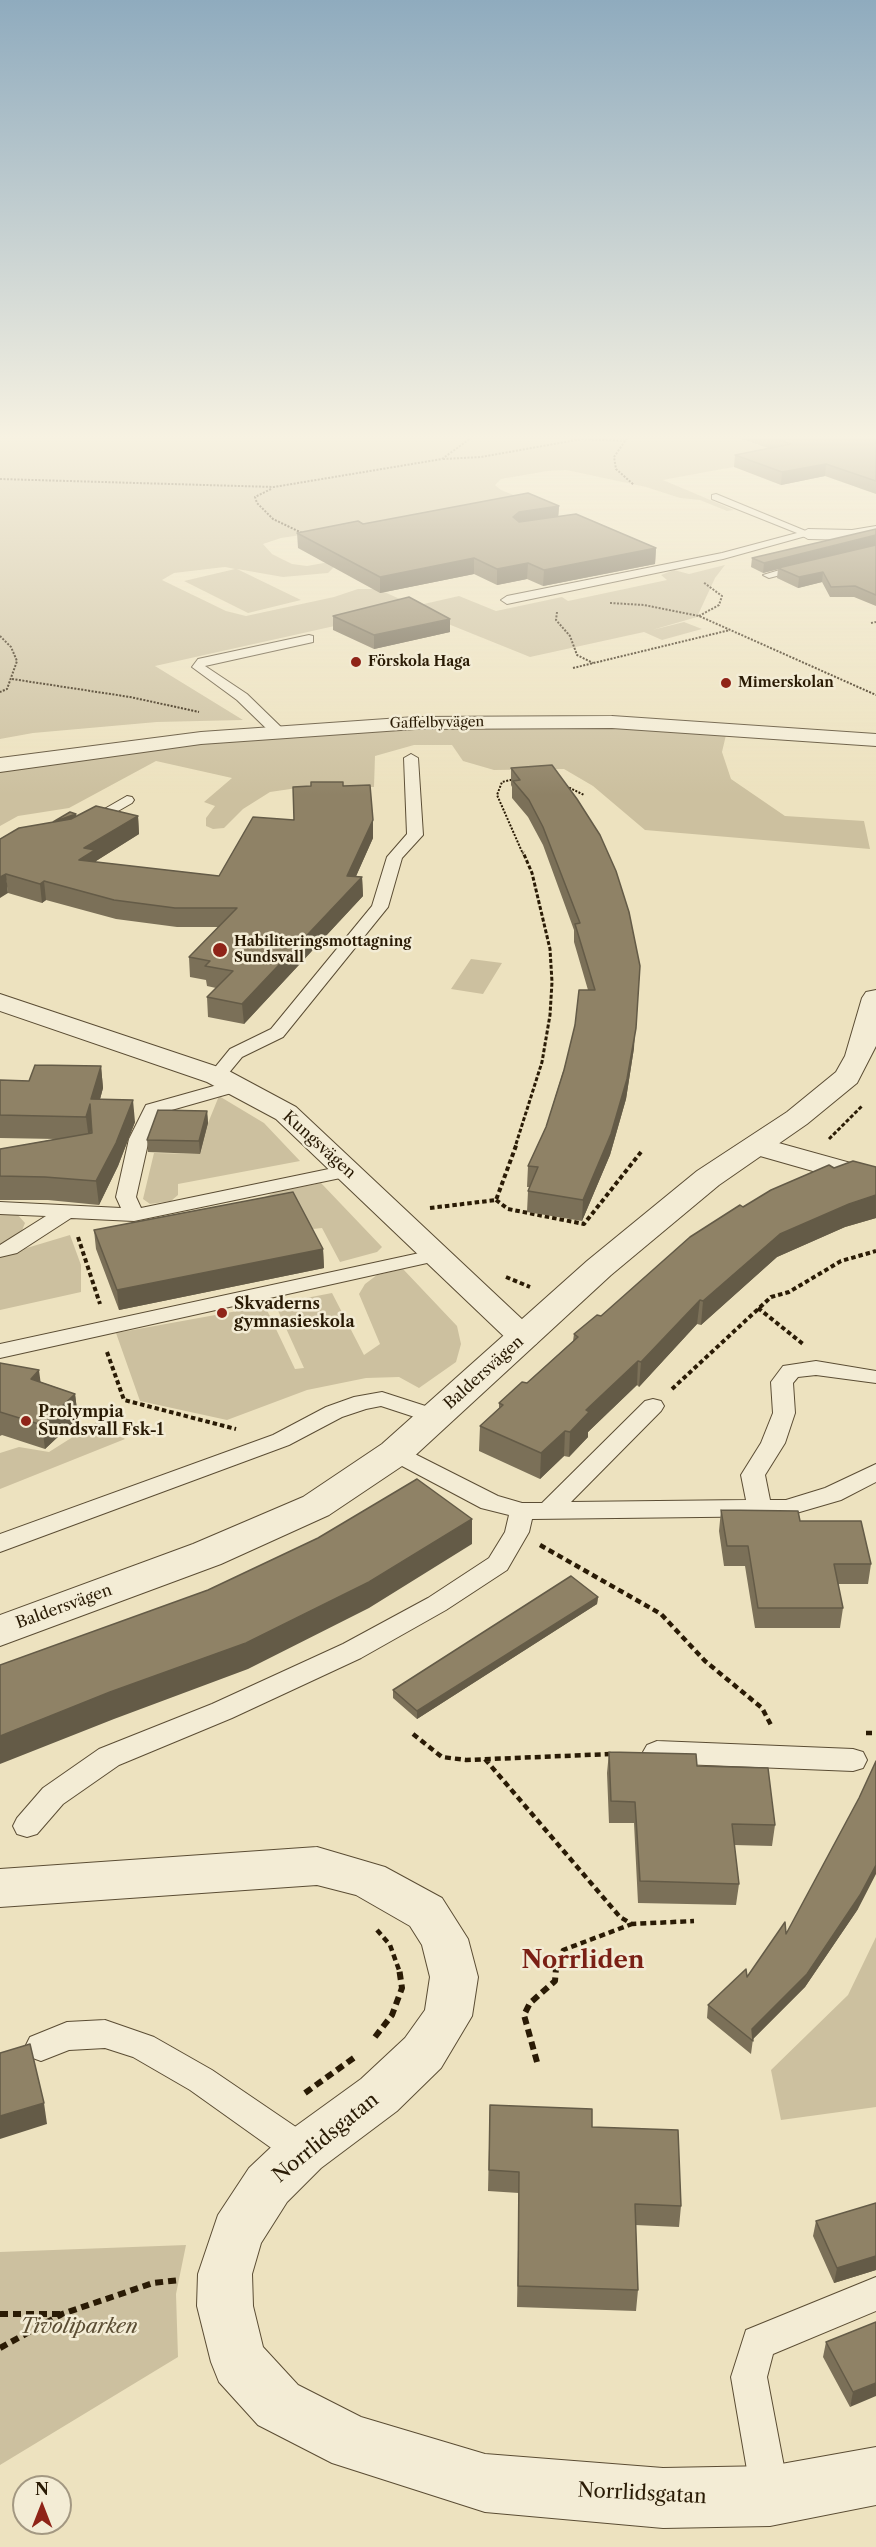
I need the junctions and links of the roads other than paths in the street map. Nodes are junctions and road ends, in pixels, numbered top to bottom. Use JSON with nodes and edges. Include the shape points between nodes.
{"nodes":[{"id":1,"x":719,"y":557,"type":"edge"},
{"id":2,"x":818,"y":561,"type":"edge"},
{"id":3,"x":769,"y":574,"type":"edge"},
{"id":4,"x":507,"y":600,"type":"dead end"},
{"id":5,"x":309,"y":639,"type":"dead end"},
{"id":6,"x":277,"y":731,"type":"junction"},
{"id":7,"x":876,"y":740,"type":"edge"},
{"id":8,"x":411,"y":758,"type":"dead end"},
{"id":9,"x":0,"y":765,"type":"edge"},
{"id":10,"x":127,"y":800,"type":"dead end"},
{"id":11,"x":75,"y":829,"type":"edge"},
{"id":12,"x":876,"y":998,"type":"edge"},
{"id":13,"x":0,"y":1002,"type":"edge"},
{"id":14,"x":226,"y":1081,"type":"junction"},
{"id":15,"x":757,"y":1146,"type":"junction"},
{"id":16,"x":348,"y":1171,"type":"junction"},
{"id":17,"x":876,"y":1180,"type":"edge"},
{"id":18,"x":0,"y":1208,"type":"edge"},
{"id":19,"x":68,"y":1211,"type":"junction"},
{"id":20,"x":134,"y":1215,"type":"junction"},
{"id":21,"x":0,"y":1251,"type":"edge"},
{"id":22,"x":438,"y":1255,"type":"junction"},
{"id":23,"x":524,"y":1336,"type":"junction"},
{"id":24,"x":0,"y":1351,"type":"edge"},
{"id":25,"x":872,"y":1377,"type":"dead end"},
{"id":26,"x":653,"y":1406,"type":"road end"},
{"id":27,"x":436,"y":1417,"type":"junction"},
{"id":28,"x":395,"y":1453,"type":"junction"},
{"id":29,"x":876,"y":1472,"type":"edge"},
{"id":30,"x":760,"y":1508,"type":"junction"},
{"id":31,"x":549,"y":1510,"type":"junction"},
{"id":32,"x":520,"y":1522,"type":"junction"},
{"id":33,"x":0,"y":1543,"type":"edge"},
{"id":34,"x":0,"y":1631,"type":"edge"},
{"id":35,"x":657,"y":1752,"type":"edge"},
{"id":36,"x":853,"y":1760,"type":"dead end"},
{"id":37,"x":27,"y":1826,"type":"dead end"},
{"id":38,"x":0,"y":1888,"type":"edge"},
{"id":39,"x":41,"y":2047,"type":"dead end"},
{"id":40,"x":285,"y":2137,"type":"junction"},
{"id":41,"x":876,"y":2294,"type":"edge"},
{"id":42,"x":876,"y":2476,"type":"edge"},
{"id":43,"x":770,"y":2496,"type":"junction"}],
"edges":[{"from":1,"to":4,"type":"lane"},
{"from":2,"to":3,"type":"lane"},
{"from":5,"to":6,"type":"lane","via":[[202,662],[198,667],[242,697]]},
{"from":6,"to":7,"type":"street","name":"Gaffelbyvägen","via":[[415,723],[612,722]]},
{"from":6,"to":9,"type":"street","name":"Gaffelbyvägen"},
{"from":8,"to":14,"type":"lane","via":[[414,835],[395,857],[380,907],[277,1033],[236,1053]]},
{"from":10,"to":11,"type":"lane"},
{"from":12,"to":15,"type":"street","name":"Baldersvägen","via":[[859,1056],[847,1077]]},
{"from":13,"to":14,"type":"street","name":"Kungsvägen"},
{"from":14,"to":16,"type":"street","name":"Kungsvägen","via":[[286,1113]]},
{"from":14,"to":20,"type":"lane","via":[[153,1109],[139,1139],[126,1197]]},
{"from":15,"to":17,"type":"street"},
{"from":15,"to":23,"type":"street","name":"Baldersvägen","via":[[708,1178]]},
{"from":16,"to":20,"type":"lane"},
{"from":16,"to":22,"type":"street","name":"Kungsvägen"},
{"from":18,"to":19,"type":"lane"},
{"from":19,"to":20,"type":"lane"},
{"from":19,"to":21,"type":"lane","via":[[10,1249]]},
{"from":22,"to":23,"type":"street","name":"Kungsvägen"},
{"from":22,"to":24,"type":"lane"},
{"from":23,"to":27,"type":"street","name":"Baldersvägen"},
{"from":25,"to":30,"type":"lane","via":[[816,1368],[791,1371],[782,1382],[784,1413],[773,1443],[753,1474]]},
{"from":26,"to":31,"type":"lane"},
{"from":27,"to":28,"type":"street","name":"Baldersvägen"},
{"from":27,"to":33,"type":"lane","via":[[382,1400],[362,1402],[281,1440]]},
{"from":28,"to":32,"type":"lane","via":[[490,1502]]},
{"from":28,"to":34,"type":"street","name":"Baldersvägen","via":[[316,1506],[207,1554]]},
{"from":29,"to":30,"type":"lane","via":[[833,1494],[786,1508]]},
{"from":30,"to":31,"type":"lane"},
{"from":31,"to":32,"type":"lane"},
{"from":32,"to":37,"type":"lane","via":[[498,1564],[438,1604],[352,1651],[222,1711],[109,1757],[53,1796]]},
{"from":35,"to":36,"type":"lane"},
{"from":38,"to":40,"type":"street","name":"Norrlidsgatan","via":[[317,1866],[369,1880],[426,1912],[444,1939],[454,1977],[448,2016],[423,2053],[380,2095]]},
{"from":39,"to":40,"type":"lane","via":[[67,2036],[105,2034],[143,2047],[201,2080]]},
{"from":40,"to":43,"type":"street","name":"Norrlidsgatan","via":[[267,2185],[237,2233],[225,2274],[225,2306],[239,2362],[278,2405],[352,2443],[485,2483],[663,2498]]},
{"from":41,"to":43,"type":"lane","via":[[759,2342],[748,2377]]},
{"from":42,"to":43,"type":"street","name":"Norrlidsgatan"}]}
